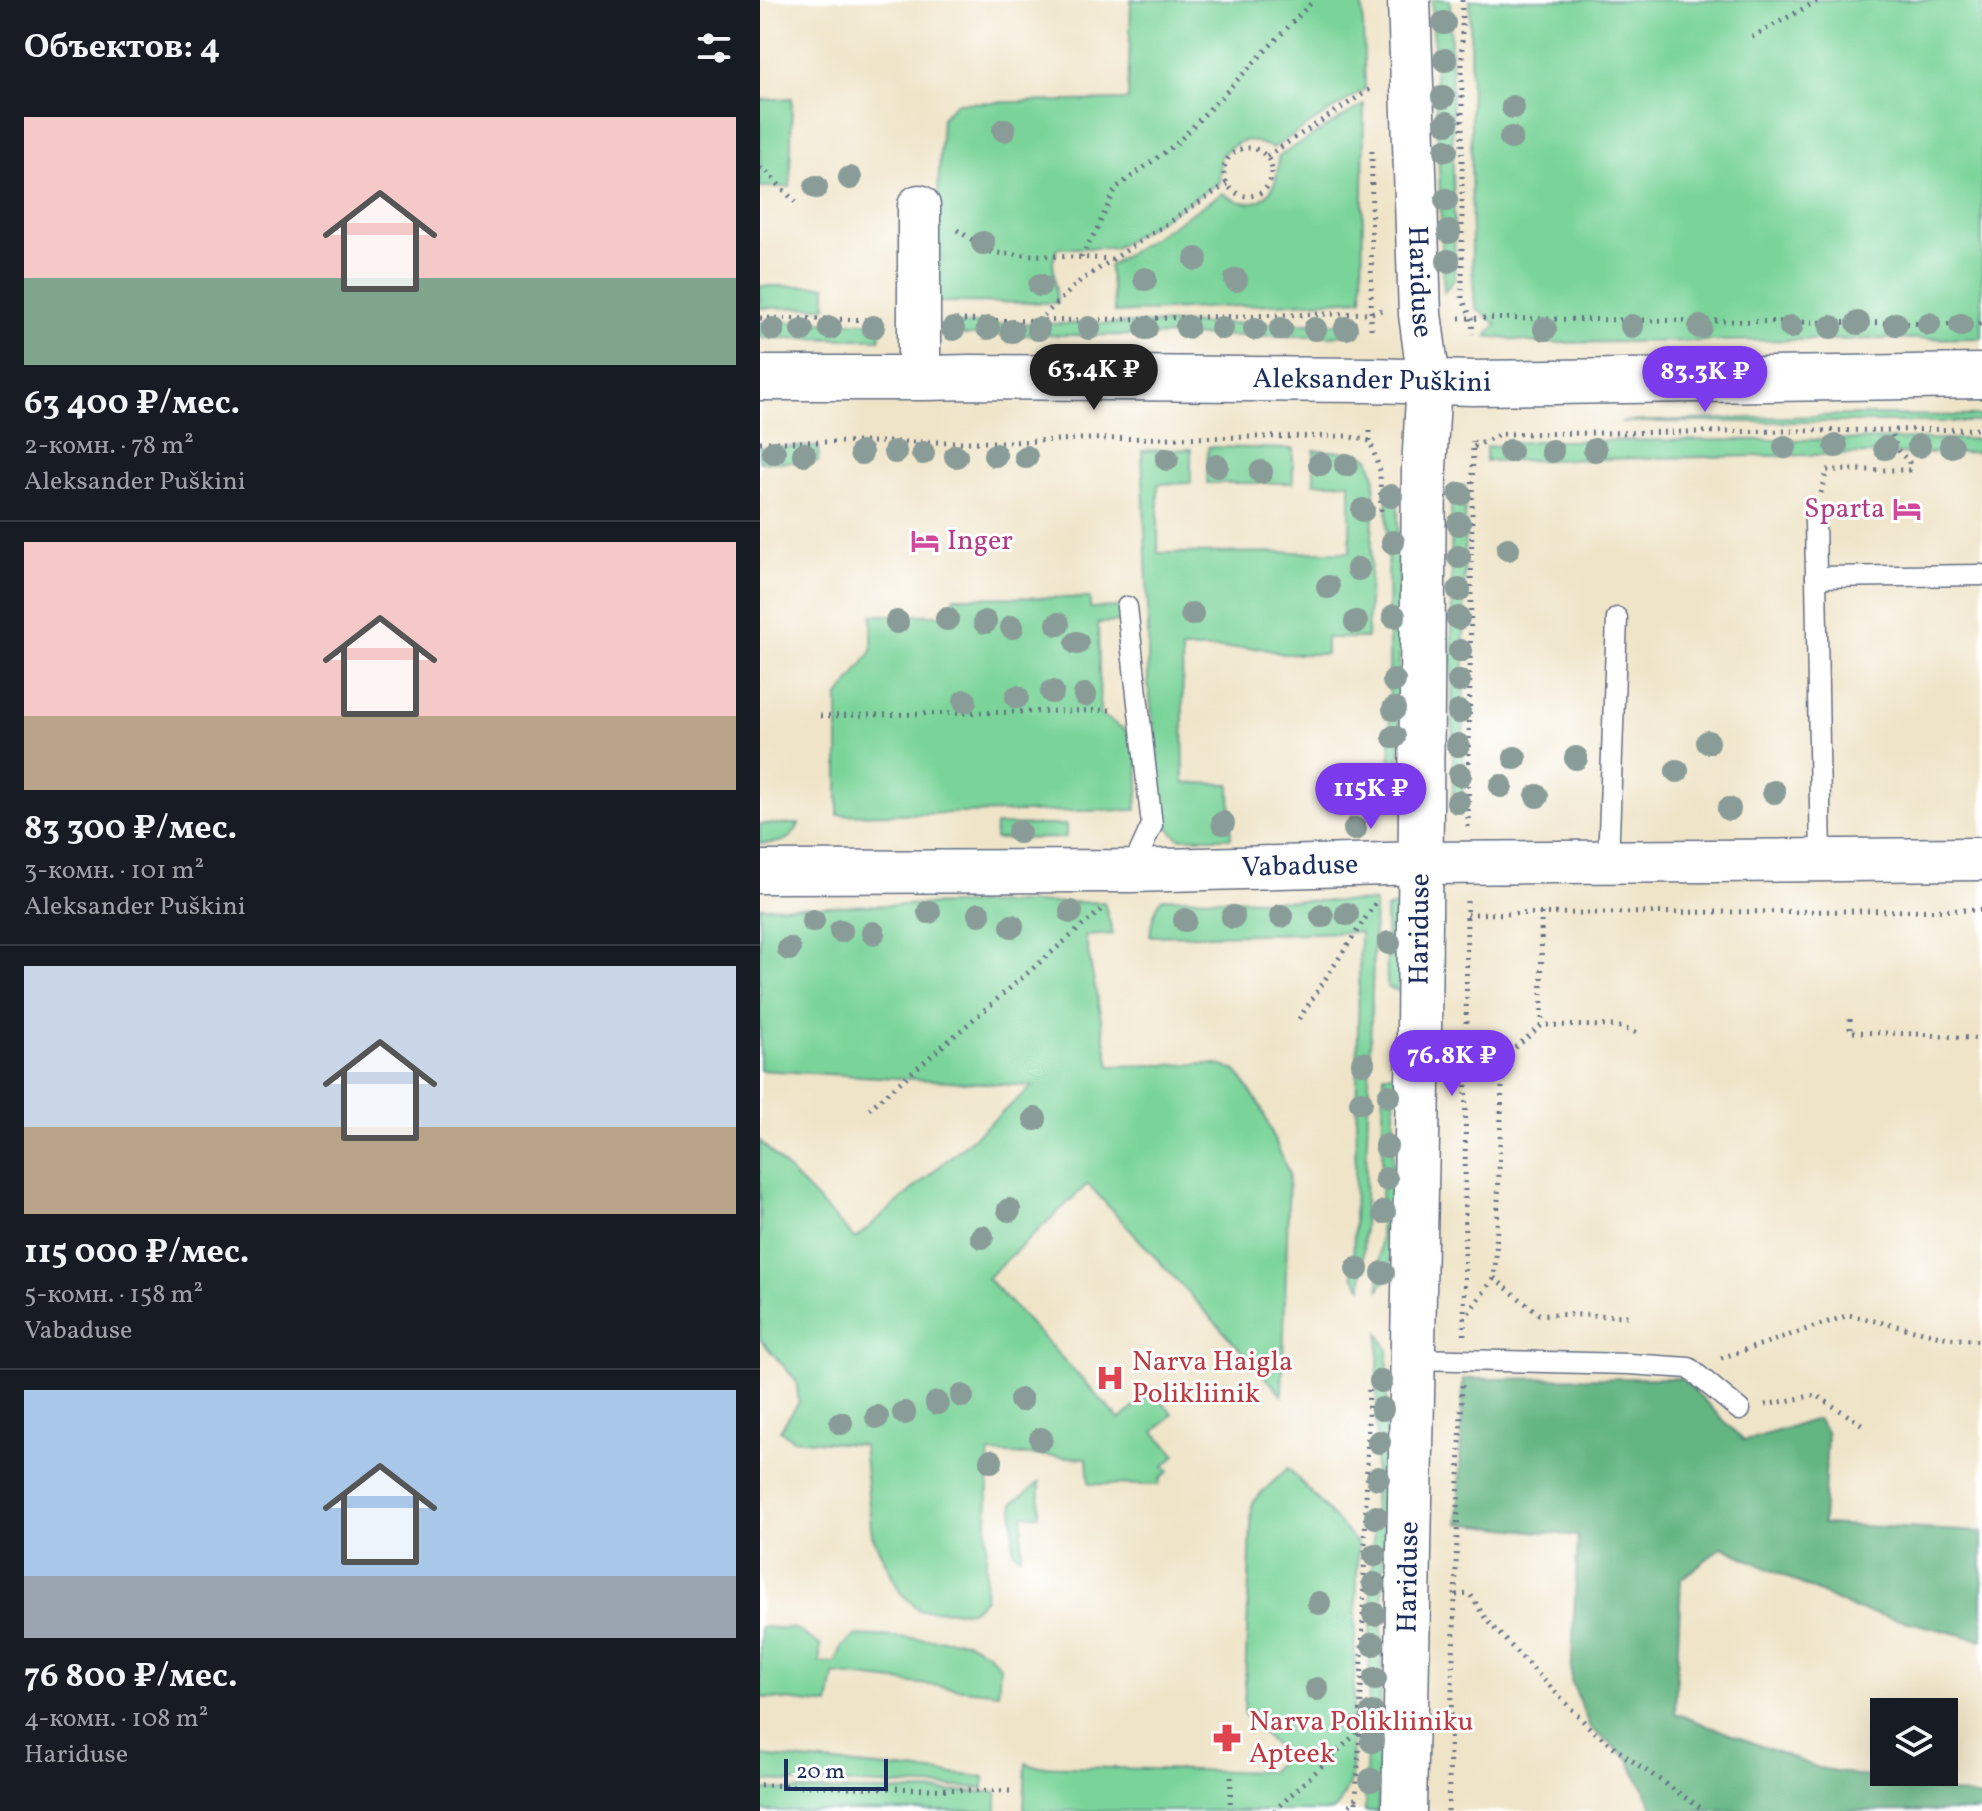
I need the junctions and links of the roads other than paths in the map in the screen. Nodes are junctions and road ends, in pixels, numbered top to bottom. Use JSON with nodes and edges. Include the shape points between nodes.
{"nodes":[{"id":1,"x":1409,"y":0,"type":"edge"},
{"id":2,"x":919,"y":206,"type":"road end"},
{"id":3,"x":1982,"y":376,"type":"edge"},
{"id":4,"x":760,"y":378,"type":"edge"},
{"id":5,"x":919,"y":378,"type":"junction"},
{"id":6,"x":1429,"y":382,"type":"junction"},
{"id":7,"x":1815,"y":519,"type":"road end"},
{"id":8,"x":1982,"y":575,"type":"edge"},
{"id":9,"x":1816,"y":577,"type":"junction"},
{"id":10,"x":1127,"y":607,"type":"dead end"},
{"id":11,"x":1617,"y":618,"type":"dead end"},
{"id":12,"x":1982,"y":859,"type":"edge"},
{"id":13,"x":1821,"y":861,"type":"junction"},
{"id":14,"x":1608,"y":862,"type":"junction"},
{"id":15,"x":1422,"y":863,"type":"junction"},
{"id":16,"x":1131,"y":871,"type":"junction"},
{"id":17,"x":760,"y":872,"type":"edge"},
{"id":18,"x":1413,"y":1359,"type":"junction"},
{"id":19,"x":1740,"y":1410,"type":"road end"},
{"id":20,"x":1404,"y":1811,"type":"edge"}],
"edges":[{"from":1,"to":6,"type":"street","name":"Hariduse","via":[[1420,314]]},
{"from":2,"to":5,"type":"street"},
{"from":3,"to":6,"type":"street","name":"Aleksander Puškini"},
{"from":4,"to":5,"type":"street","name":"Aleksander Puškini"},
{"from":5,"to":6,"type":"street","name":"Aleksander Puškini"},
{"from":6,"to":15,"type":"street","name":"Hariduse"},
{"from":7,"to":9,"type":"lane"},
{"from":8,"to":9,"type":"lane"},
{"from":9,"to":13,"type":"lane"},
{"from":10,"to":16,"type":"lane","via":[[1152,825]]},
{"from":11,"to":14,"type":"lane"},
{"from":12,"to":13,"type":"street","name":"Vabaduse"},
{"from":13,"to":14,"type":"street","name":"Vabaduse"},
{"from":14,"to":15,"type":"street","name":"Vabaduse"},
{"from":15,"to":16,"type":"street","name":"Vabaduse"},
{"from":15,"to":18,"type":"street","name":"Hariduse"},
{"from":16,"to":17,"type":"street","name":"Vabaduse"},
{"from":18,"to":19,"type":"lane","via":[[1689,1368]]},
{"from":18,"to":20,"type":"street","name":"Hariduse"}]}
